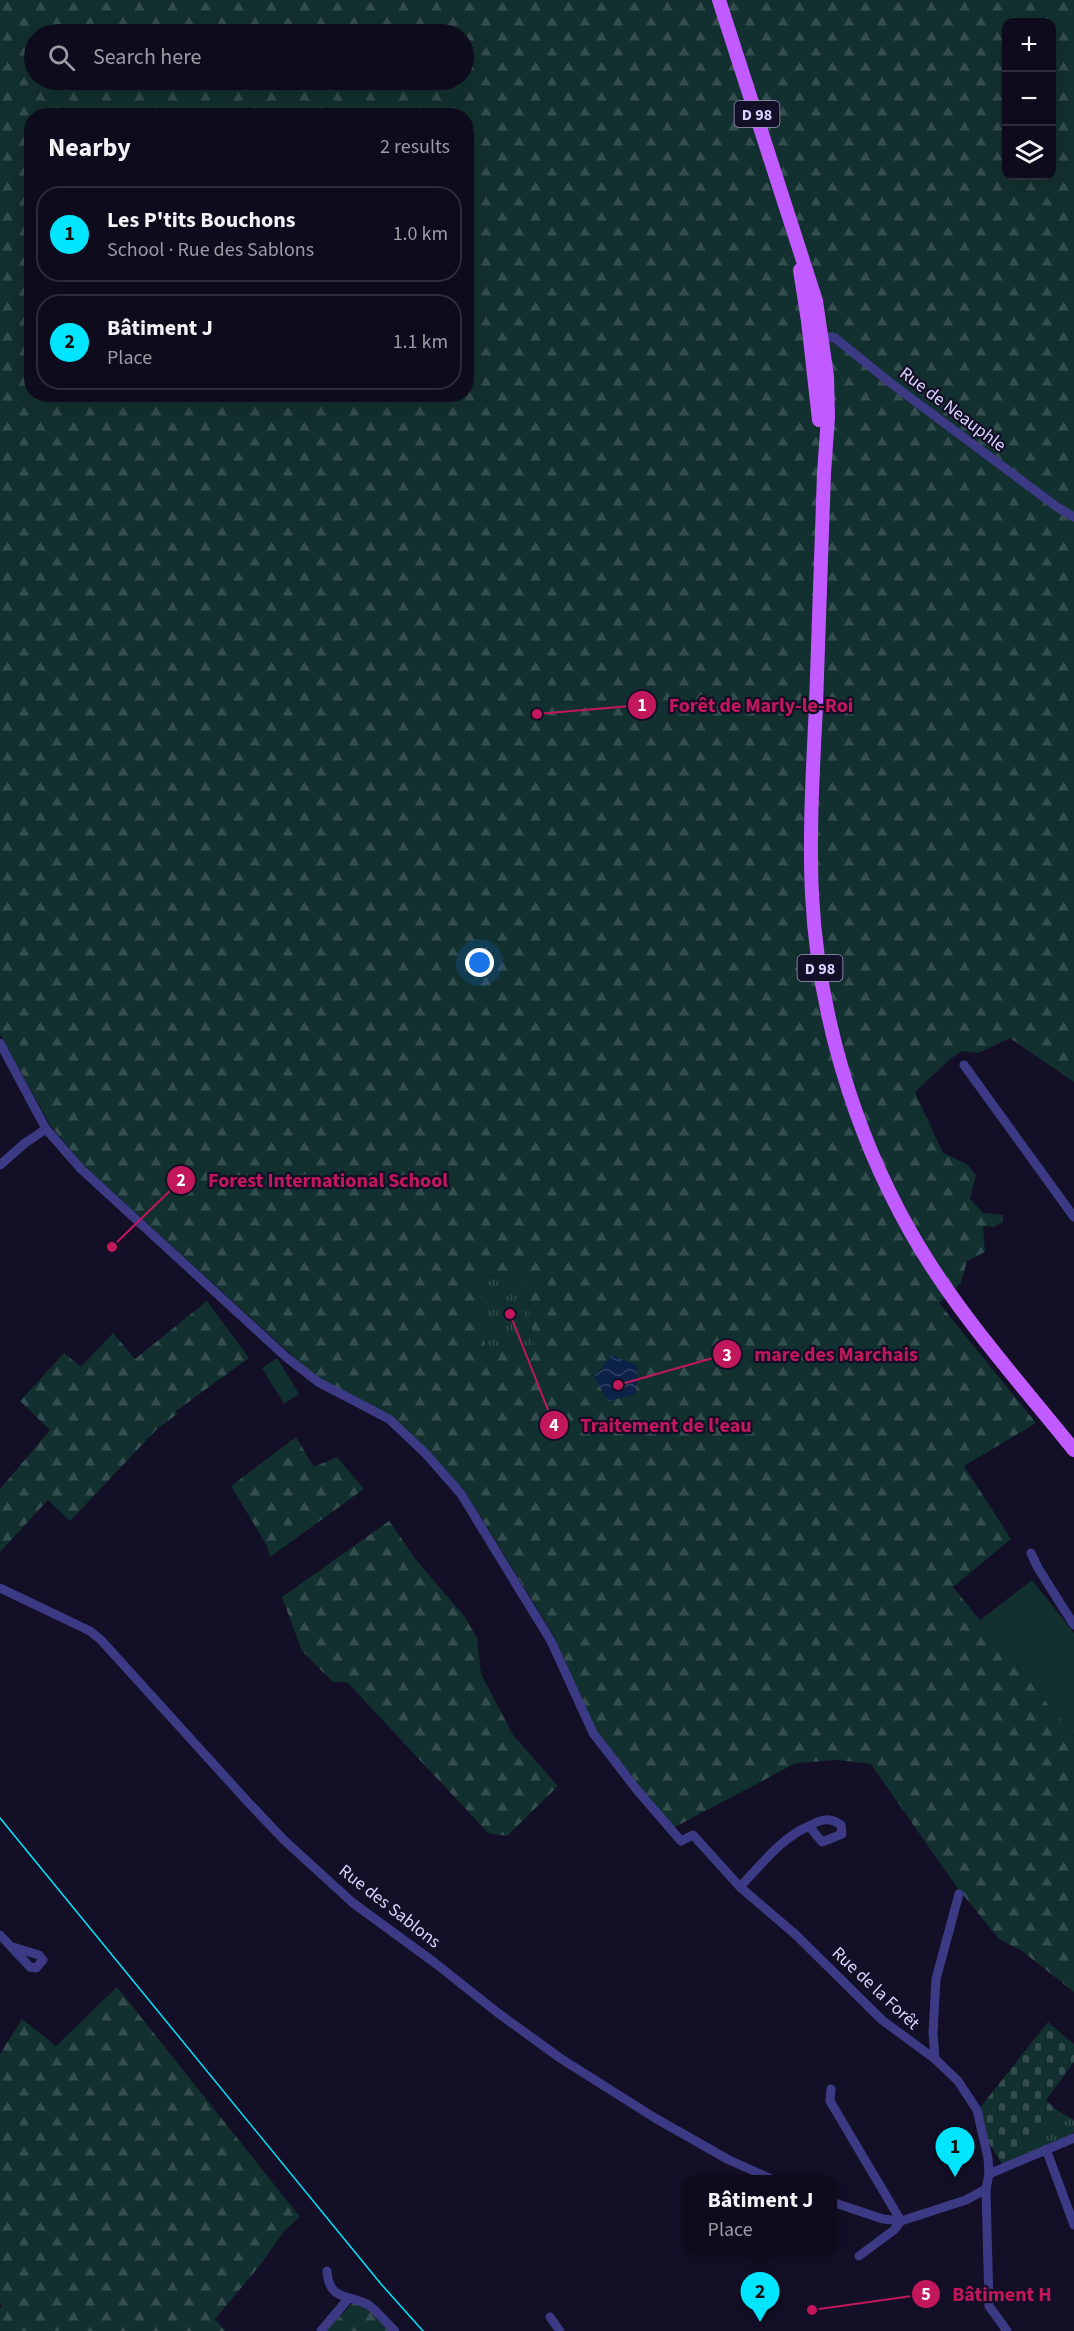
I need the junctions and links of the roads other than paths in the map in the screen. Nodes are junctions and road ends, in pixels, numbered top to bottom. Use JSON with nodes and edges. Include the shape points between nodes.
{"nodes":[{"id":1,"x":719,"y":0,"type":"edge"},
{"id":2,"x":816,"y":336,"type":"junction"},
{"id":3,"x":1074,"y":517,"type":"edge"},
{"id":4,"x":0,"y":1043,"type":"edge"},
{"id":5,"x":964,"y":1065,"type":"dead end"},
{"id":6,"x":46,"y":1129,"type":"junction"},
{"id":7,"x":0,"y":1165,"type":"edge"},
{"id":8,"x":1074,"y":1217,"type":"edge"},
{"id":9,"x":1074,"y":1450,"type":"edge"},
{"id":10,"x":1031,"y":1553,"type":"dead end"},
{"id":11,"x":0,"y":1588,"type":"edge"},
{"id":12,"x":1074,"y":1625,"type":"edge"},
{"id":13,"x":809,"y":1826,"type":"dead end"},
{"id":14,"x":740,"y":1887,"type":"junction"},
{"id":15,"x":959,"y":1894,"type":"dead end"},
{"id":16,"x":0,"y":1935,"type":"edge"},
{"id":17,"x":13,"y":1947,"type":"dead end"},
{"id":18,"x":935,"y":2059,"type":"junction"},
{"id":19,"x":831,"y":2089,"type":"dead end"},
{"id":20,"x":1074,"y":2138,"type":"edge"},
{"id":21,"x":1046,"y":2149,"type":"junction"},
{"id":22,"x":989,"y":2174,"type":"junction"},
{"id":23,"x":763,"y":2175,"type":"edge"},
{"id":24,"x":986,"y":2189,"type":"junction"},
{"id":25,"x":837,"y":2204,"type":"edge"},
{"id":26,"x":901,"y":2221,"type":"junction"},
{"id":27,"x":1074,"y":2225,"type":"edge"},
{"id":28,"x":859,"y":2256,"type":"dead end"},
{"id":29,"x":327,"y":2271,"type":"dead end"},
{"id":30,"x":348,"y":2299,"type":"junction"},
{"id":31,"x":550,"y":2317,"type":"dead end"},
{"id":32,"x":321,"y":2331,"type":"edge"},
{"id":33,"x":395,"y":2331,"type":"edge"},
{"id":34,"x":560,"y":2331,"type":"edge"},
{"id":35,"x":1007,"y":2331,"type":"edge"}],
"edges":[{"from":1,"to":2,"type":"main road","number":"D 98","via":[[812,283]]},
{"from":2,"to":3,"type":"street","name":"Rue de Neauphle","via":[[835,338]]},
{"from":2,"to":9,"type":"main road","number":"D 98","via":[[827,376],[828,417],[811,863],[816,939],[833,1035],[870,1148],[914,1238],[953,1300]]},
{"from":4,"to":6,"type":"street"},
{"from":5,"to":8,"type":"street"},
{"from":6,"to":7,"type":"street"},
{"from":6,"to":14,"type":"street","name":"Rue de la Forêt","via":[[81,1168],[286,1357],[318,1382],[389,1419],[426,1454],[461,1494],[551,1641],[593,1733],[681,1841],[693,1835]]},
{"from":10,"to":12,"type":"street"},
{"from":11,"to":23,"type":"street","name":"Rue des Sablons","via":[[101,1640],[247,1801],[353,1903],[568,2064],[655,2118]]},
{"from":13,"to":14,"type":"street","via":[[771,1853]]},
{"from":14,"to":18,"type":"street","name":"Rue de la Forêt","via":[[796,1935],[882,2020]]},
{"from":15,"to":18,"type":"street","via":[[936,1979]]},
{"from":16,"to":17,"type":"street"},
{"from":18,"to":22,"type":"street","name":"Rue de la Forêt","via":[[958,2081],[977,2110]]},
{"from":19,"to":26,"type":"street","via":[[831,2101]]},
{"from":20,"to":21,"type":"street"},
{"from":21,"to":22,"type":"street"},
{"from":21,"to":27,"type":"street"},
{"from":22,"to":24,"type":"street","name":"Rue de la Forêt"},
{"from":24,"to":26,"type":"street","via":[[966,2200]]},
{"from":24,"to":35,"type":"street","name":"Rue de la Forêt","via":[[989,2306]]},
{"from":25,"to":26,"type":"street"},
{"from":26,"to":28,"type":"street"},
{"from":29,"to":30,"type":"street","via":[[328,2282],[338,2296]]},
{"from":30,"to":32,"type":"street"},
{"from":30,"to":33,"type":"street","via":[[368,2305]]},
{"from":31,"to":34,"type":"street"}]}
